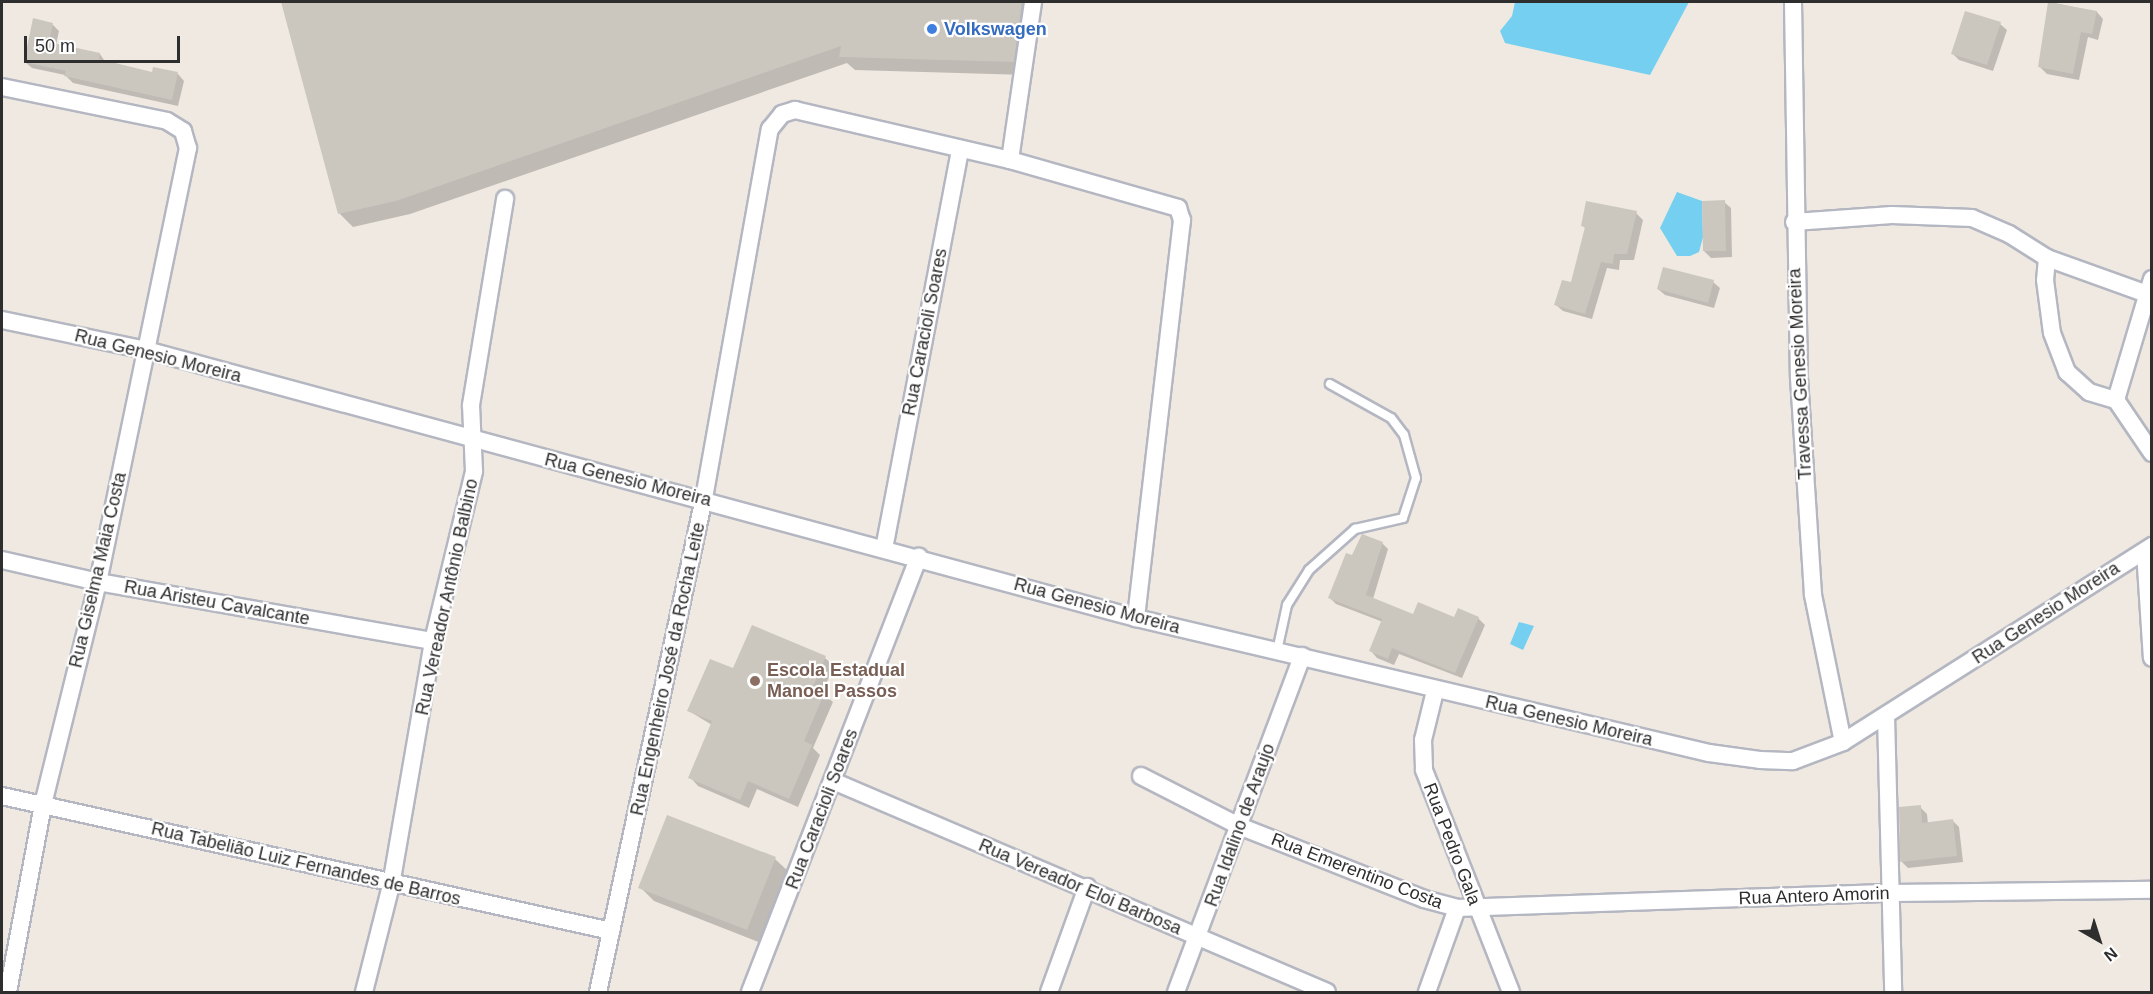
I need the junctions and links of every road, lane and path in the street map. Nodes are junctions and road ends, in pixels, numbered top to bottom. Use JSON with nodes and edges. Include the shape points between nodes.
{"nodes":[{"id":1,"x":1034,"y":2,"type":"edge"},
{"id":2,"x":1793,"y":2,"type":"edge"},
{"id":3,"x":2,"y":87,"type":"edge"},
{"id":4,"x":960,"y":149,"type":"junction"},
{"id":5,"x":1010,"y":160,"type":"junction"},
{"id":6,"x":505,"y":198,"type":"dead end"},
{"id":7,"x":1794,"y":222,"type":"junction"},
{"id":8,"x":2048,"y":258,"type":"junction"},
{"id":9,"x":2148,"y":286,"type":"edge"},
{"id":10,"x":2,"y":320,"type":"edge"},
{"id":11,"x":146,"y":350,"type":"junction"},
{"id":12,"x":1330,"y":384,"type":"dead end"},
{"id":13,"x":2116,"y":400,"type":"junction"},
{"id":14,"x":473,"y":441,"type":"junction"},
{"id":15,"x":2151,"y":453,"type":"edge"},
{"id":16,"x":704,"y":498,"type":"junction"},
{"id":17,"x":2148,"y":548,"type":"edge"},
{"id":18,"x":884,"y":549,"type":"junction"},
{"id":19,"x":919,"y":557,"type":"junction"},
{"id":20,"x":2,"y":560,"type":"edge"},
{"id":21,"x":98,"y":582,"type":"junction"},
{"id":22,"x":1136,"y":618,"type":"junction"},
{"id":23,"x":433,"y":641,"type":"junction"},
{"id":24,"x":1277,"y":651,"type":"junction"},
{"id":25,"x":1302,"y":656,"type":"junction"},
{"id":26,"x":2151,"y":658,"type":"edge"},
{"id":27,"x":1435,"y":691,"type":"junction"},
{"id":28,"x":1886,"y":716,"type":"junction"},
{"id":29,"x":1843,"y":742,"type":"junction"},
{"id":30,"x":1141,"y":776,"type":"dead end"},
{"id":31,"x":833,"y":782,"type":"junction"},
{"id":32,"x":2,"y":796,"type":"edge"},
{"id":33,"x":43,"y":805,"type":"junction"},
{"id":34,"x":1239,"y":826,"type":"junction"},
{"id":35,"x":391,"y":885,"type":"junction"},
{"id":36,"x":1087,"y":888,"type":"junction"},
{"id":37,"x":2151,"y":890,"type":"edge"},
{"id":38,"x":1891,"y":893,"type":"junction"},
{"id":39,"x":1457,"y":908,"type":"junction"},
{"id":40,"x":1477,"y":909,"type":"junction"},
{"id":41,"x":611,"y":931,"type":"junction"},
{"id":42,"x":1199,"y":936,"type":"junction"},
{"id":43,"x":753,"y":992,"type":"edge"},
{"id":44,"x":8,"y":993,"type":"edge"},
{"id":45,"x":364,"y":993,"type":"edge"},
{"id":46,"x":598,"y":993,"type":"edge"},
{"id":47,"x":1049,"y":993,"type":"edge"},
{"id":48,"x":1176,"y":993,"type":"edge"},
{"id":49,"x":1327,"y":993,"type":"edge"},
{"id":50,"x":1427,"y":993,"type":"edge"},
{"id":51,"x":1511,"y":993,"type":"edge"},
{"id":52,"x":1893,"y":993,"type":"edge"}],
"edges":[{"from":1,"to":5,"type":"street"},
{"from":2,"to":7,"type":"street","name":"Travessa Genesio Moreira"},
{"from":3,"to":11,"type":"street","name":"Rua Giselma Maia Costa","via":[[167,121],[183,131],[188,148]]},
{"from":4,"to":5,"type":"street"},
{"from":4,"to":16,"type":"street","name":"Rua Engenheiro José da Rocha Leite","via":[[795,110],[782,114],[770,129]]},
{"from":4,"to":18,"type":"street","name":"Rua Caracioli Soares"},
{"from":5,"to":22,"type":"street","via":[[1178,208],[1182,220]]},
{"from":6,"to":14,"type":"street","name":"Rua Vereador Antônio Balbino","via":[[471,405]]},
{"from":7,"to":8,"type":"street","via":[[1892,215],[1972,218],[2009,234]]},
{"from":7,"to":29,"type":"street","name":"Travessa Genesio Moreira","via":[[1812,596]]},
{"from":8,"to":9,"type":"street"},
{"from":8,"to":13,"type":"street","via":[[2045,280],[2052,333],[2067,372],[2089,392]]},
{"from":9,"to":13,"type":"street"},
{"from":10,"to":11,"type":"street","name":"Rua Genesio Moreira"},
{"from":11,"to":14,"type":"street","name":"Rua Genesio Moreira"},
{"from":11,"to":21,"type":"street","name":"Rua Giselma Maia Costa"},
{"from":12,"to":24,"type":"lane","via":[[1391,418],[1404,435],[1416,478],[1403,518],[1355,529],[1309,570],[1287,605]]},
{"from":13,"to":15,"type":"street"},
{"from":14,"to":16,"type":"street","name":"Rua Genesio Moreira"},
{"from":14,"to":23,"type":"street","name":"Rua Vereador Antônio Balbino","via":[[474,471]]},
{"from":16,"to":18,"type":"street","name":"Rua Genesio Moreira"},
{"from":16,"to":41,"type":"street","name":"Rua Engenheiro José da Rocha Leite"},
{"from":17,"to":26,"type":"street"},
{"from":17,"to":28,"type":"street","name":"Rua Genesio Moreira"},
{"from":18,"to":19,"type":"street","name":"Rua Genesio Moreira"},
{"from":19,"to":22,"type":"street","name":"Rua Genesio Moreira"},
{"from":19,"to":31,"type":"street","name":"Rua Caracioli Soares"},
{"from":20,"to":21,"type":"street","name":"Rua Aristeu Cavalcante"},
{"from":21,"to":23,"type":"street","name":"Rua Aristeu Cavalcante"},
{"from":21,"to":33,"type":"street","name":"Rua Giselma Maia Costa"},
{"from":22,"to":24,"type":"street","name":"Rua Genesio Moreira"},
{"from":23,"to":35,"type":"street","name":"Rua Vereador Antônio Balbino"},
{"from":24,"to":25,"type":"street","name":"Rua Genesio Moreira"},
{"from":25,"to":27,"type":"street","name":"Rua Genesio Moreira"},
{"from":25,"to":34,"type":"street","name":"Rua Idalino de Araujo"},
{"from":27,"to":29,"type":"street","name":"Rua Genesio Moreira","via":[[1709,753],[1760,760],[1793,761]]},
{"from":27,"to":40,"type":"street","name":"Rua Pedro Gala","via":[[1423,740],[1424,770]]},
{"from":28,"to":29,"type":"street","name":"Rua Genesio Moreira"},
{"from":28,"to":38,"type":"street"},
{"from":30,"to":34,"type":"street","name":"Rua Emerentino Costa"},
{"from":31,"to":36,"type":"street","name":"Rua Vereador Eloi Barbosa"},
{"from":31,"to":43,"type":"street","name":"Rua Caracioli Soares"},
{"from":32,"to":33,"type":"street","name":"Rua Tabelião Luiz Fernandes de Barros"},
{"from":33,"to":35,"type":"street","name":"Rua Tabelião Luiz Fernandes de Barros"},
{"from":33,"to":44,"type":"street","name":"Rua Giselma Maia Costa"},
{"from":34,"to":39,"type":"street","name":"Rua Emerentino Costa","via":[[1424,899]]},
{"from":34,"to":42,"type":"street","name":"Rua Idalino de Araujo"},
{"from":35,"to":41,"type":"street","name":"Rua Tabelião Luiz Fernandes de Barros"},
{"from":35,"to":45,"type":"street","name":"Rua Vereador Antônio Balbino"},
{"from":36,"to":42,"type":"street","name":"Rua Vereador Eloi Barbosa"},
{"from":36,"to":47,"type":"street"},
{"from":37,"to":38,"type":"street","name":"Rua Antero Amorin"},
{"from":38,"to":40,"type":"street","name":"Rua Antero Amorin"},
{"from":38,"to":52,"type":"street"},
{"from":39,"to":40,"type":"street","name":"Rua Emerentino Costa"},
{"from":39,"to":50,"type":"street"},
{"from":40,"to":51,"type":"street","name":"Rua Pedro Gala"},
{"from":41,"to":46,"type":"street","name":"Rua Engenheiro José da Rocha Leite"},
{"from":42,"to":48,"type":"street","name":"Rua Idalino de Araujo"},
{"from":42,"to":49,"type":"street","name":"Rua Vereador Eloi Barbosa"}]}
